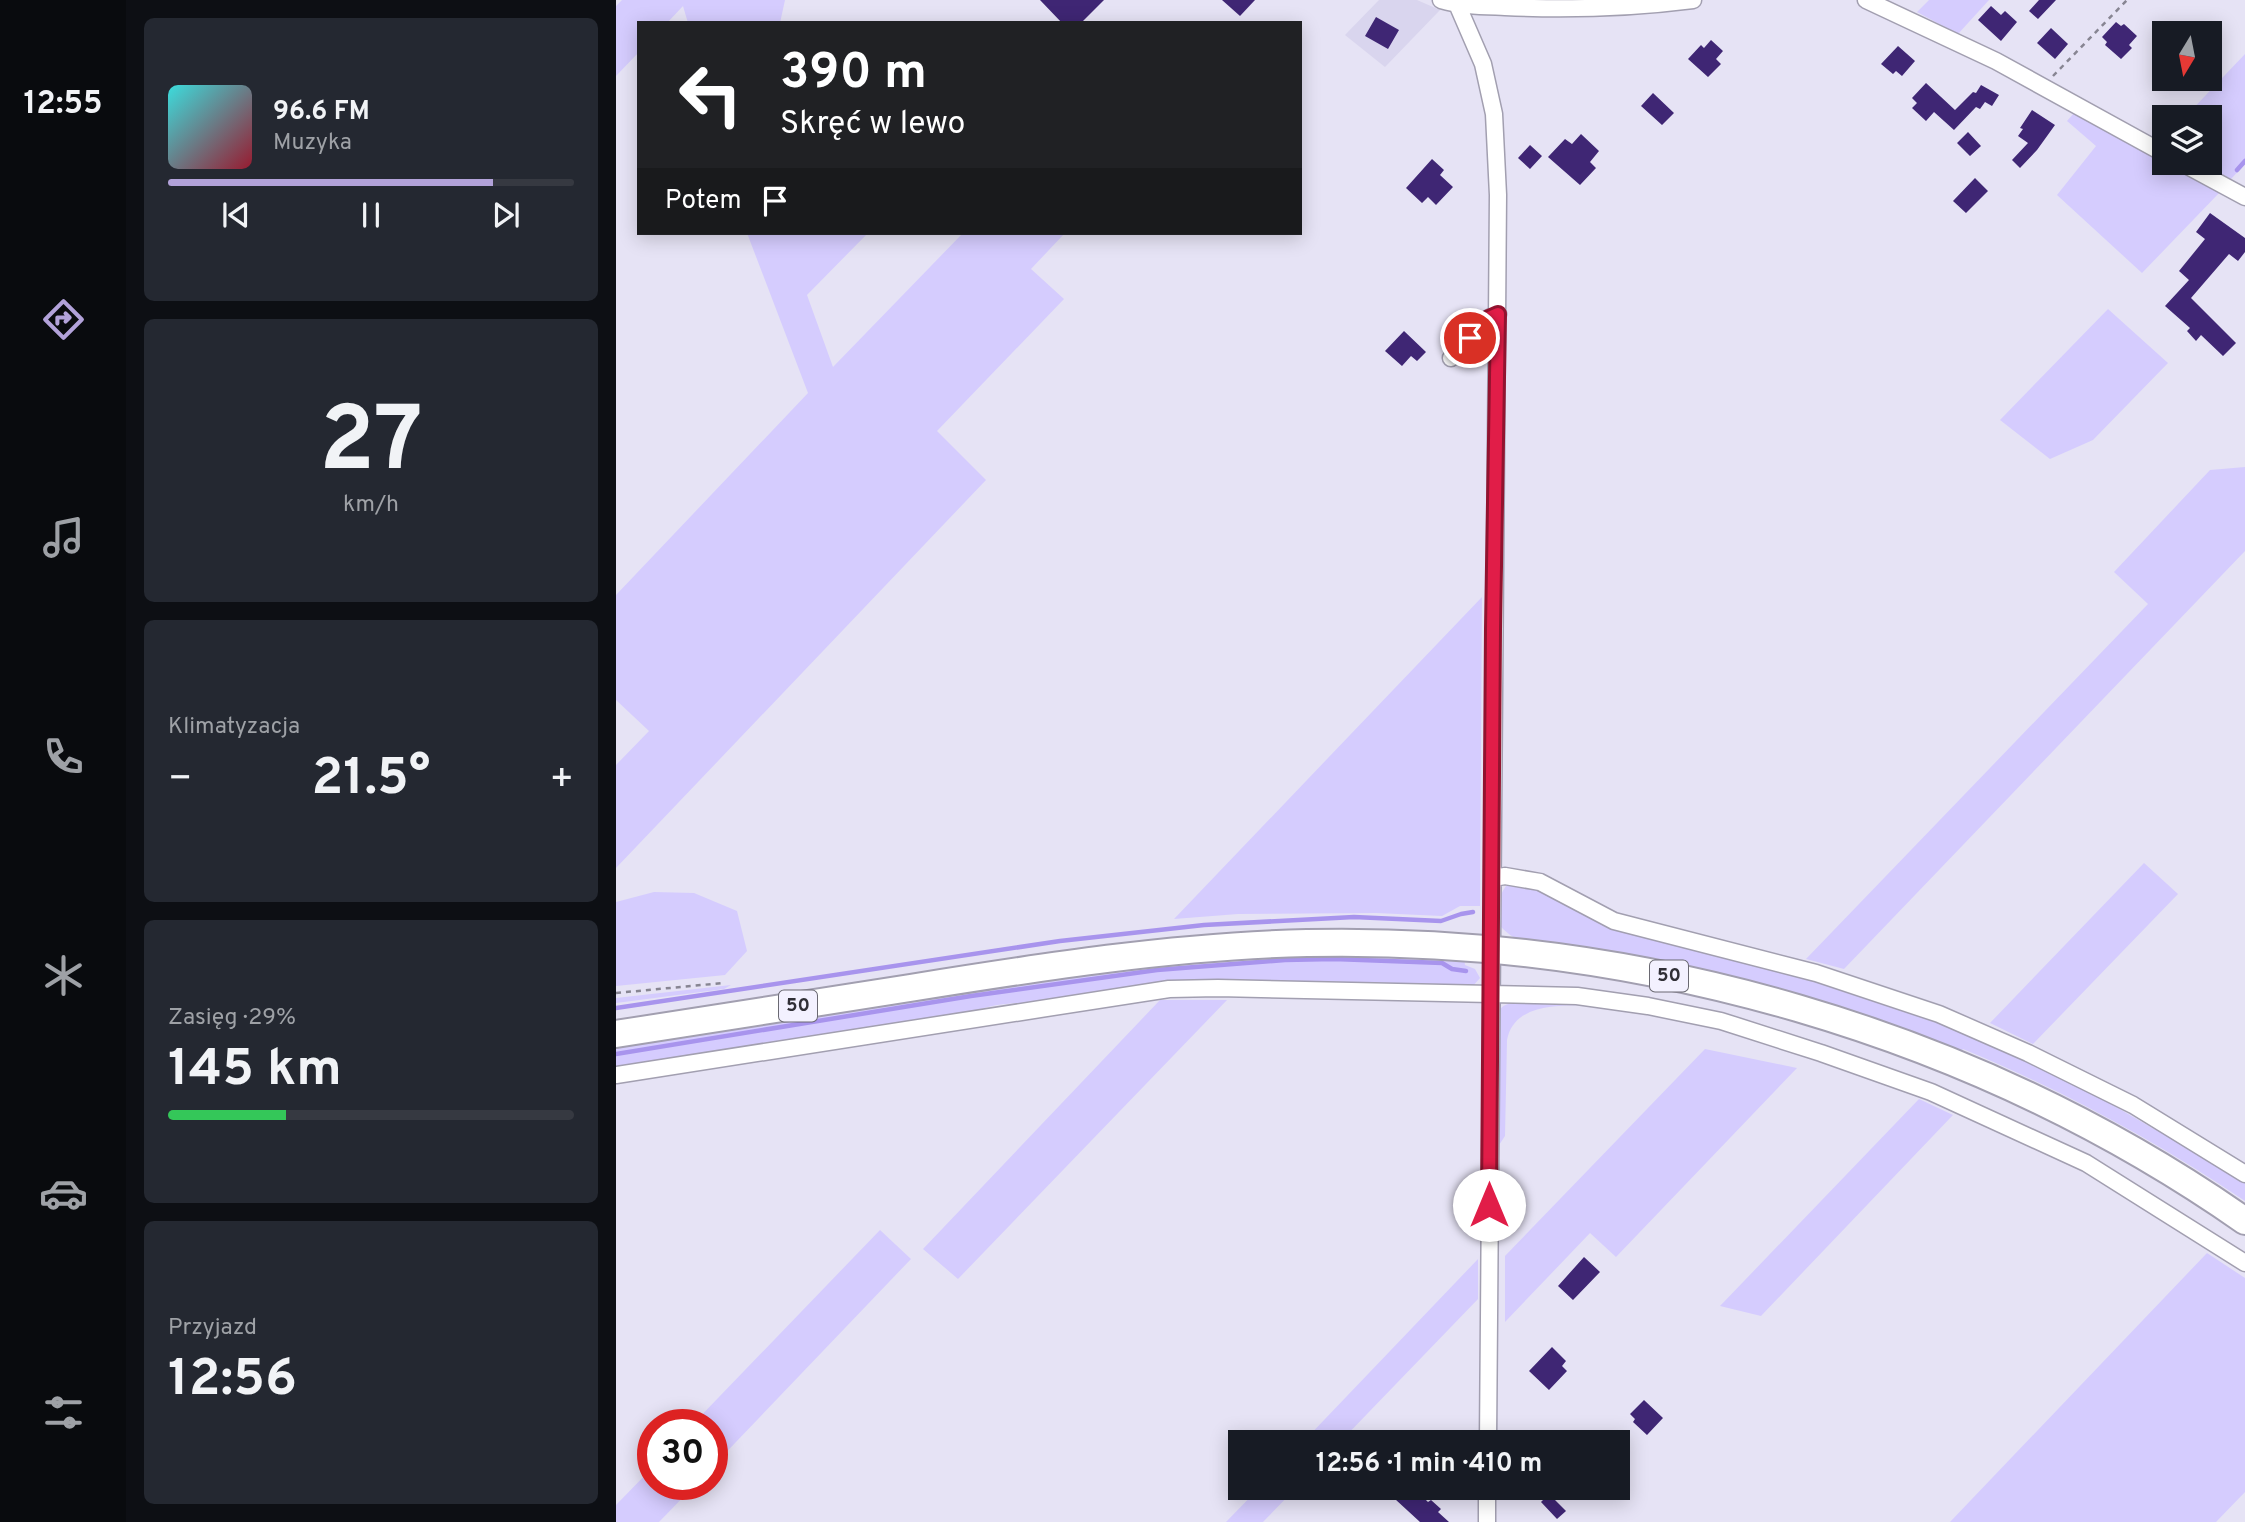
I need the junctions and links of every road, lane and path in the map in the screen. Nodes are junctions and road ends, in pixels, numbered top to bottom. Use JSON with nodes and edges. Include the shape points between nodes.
{"nodes":[{"id":1,"x":1693,"y":0,"type":"edge"},
{"id":2,"x":1866,"y":0,"type":"edge"},
{"id":3,"x":2127,"y":0,"type":"edge"},
{"id":4,"x":1449,"y":2,"type":"edge"},
{"id":5,"x":2045,"y":88,"type":"junction"},
{"id":6,"x":2152,"y":147,"type":"edge"},
{"id":7,"x":2204,"y":175,"type":"edge"},
{"id":8,"x":2245,"y":197,"type":"edge"},
{"id":9,"x":1498,"y":314,"type":"junction"},
{"id":10,"x":1451,"y":358,"type":"dead end"},
{"id":11,"x":1493,"y":878,"type":"junction"},
{"id":12,"x":1492,"y":949,"type":"junction"},
{"id":13,"x":723,"y":983,"type":"dead end"},
{"id":14,"x":616,"y":993,"type":"edge"},
{"id":15,"x":1491,"y":994,"type":"junction"},
{"id":16,"x":616,"y":1034,"type":"edge"},
{"id":17,"x":616,"y":1075,"type":"edge"},
{"id":18,"x":2245,"y":1174,"type":"edge"},
{"id":19,"x":2245,"y":1221,"type":"edge"},
{"id":20,"x":2245,"y":1263,"type":"edge"},
{"id":21,"x":1488,"y":1430,"type":"edge"},
{"id":22,"x":1487,"y":1500,"type":"edge"},
{"id":23,"x":1487,"y":1522,"type":"edge"}],
"edges":[{"from":1,"to":4,"type":"street","via":[[1630,8],[1541,9]]},
{"from":2,"to":5,"type":"street"},
{"from":3,"to":5,"type":"path"},
{"from":4,"to":9,"type":"street","via":[[1483,64],[1494,114]]},
{"from":5,"to":6,"type":"street"},
{"from":7,"to":8,"type":"street"},
{"from":9,"to":10,"type":"street"},
{"from":9,"to":11,"type":"street"},
{"from":11,"to":12,"type":"street"},
{"from":11,"to":18,"type":"street","via":[[1540,882],[1614,921],[1816,973],[1939,1014],[2133,1105]]},
{"from":12,"to":15,"type":"street"},
{"from":12,"to":16,"type":"main road","number":"50","via":[[1315,943],[1158,953]]},
{"from":12,"to":19,"type":"main road","number":"50","via":[[1682,979],[1768,999],[1891,1039],[2067,1115]]},
{"from":13,"to":14,"type":"path"},
{"from":15,"to":17,"type":"street","via":[[1169,989]]},
{"from":15,"to":20,"type":"street","via":[[1577,996],[1648,1006],[1721,1021],[1821,1052],[1931,1093],[2086,1163]]},
{"from":15,"to":21,"type":"street"},
{"from":22,"to":23,"type":"street"}]}
